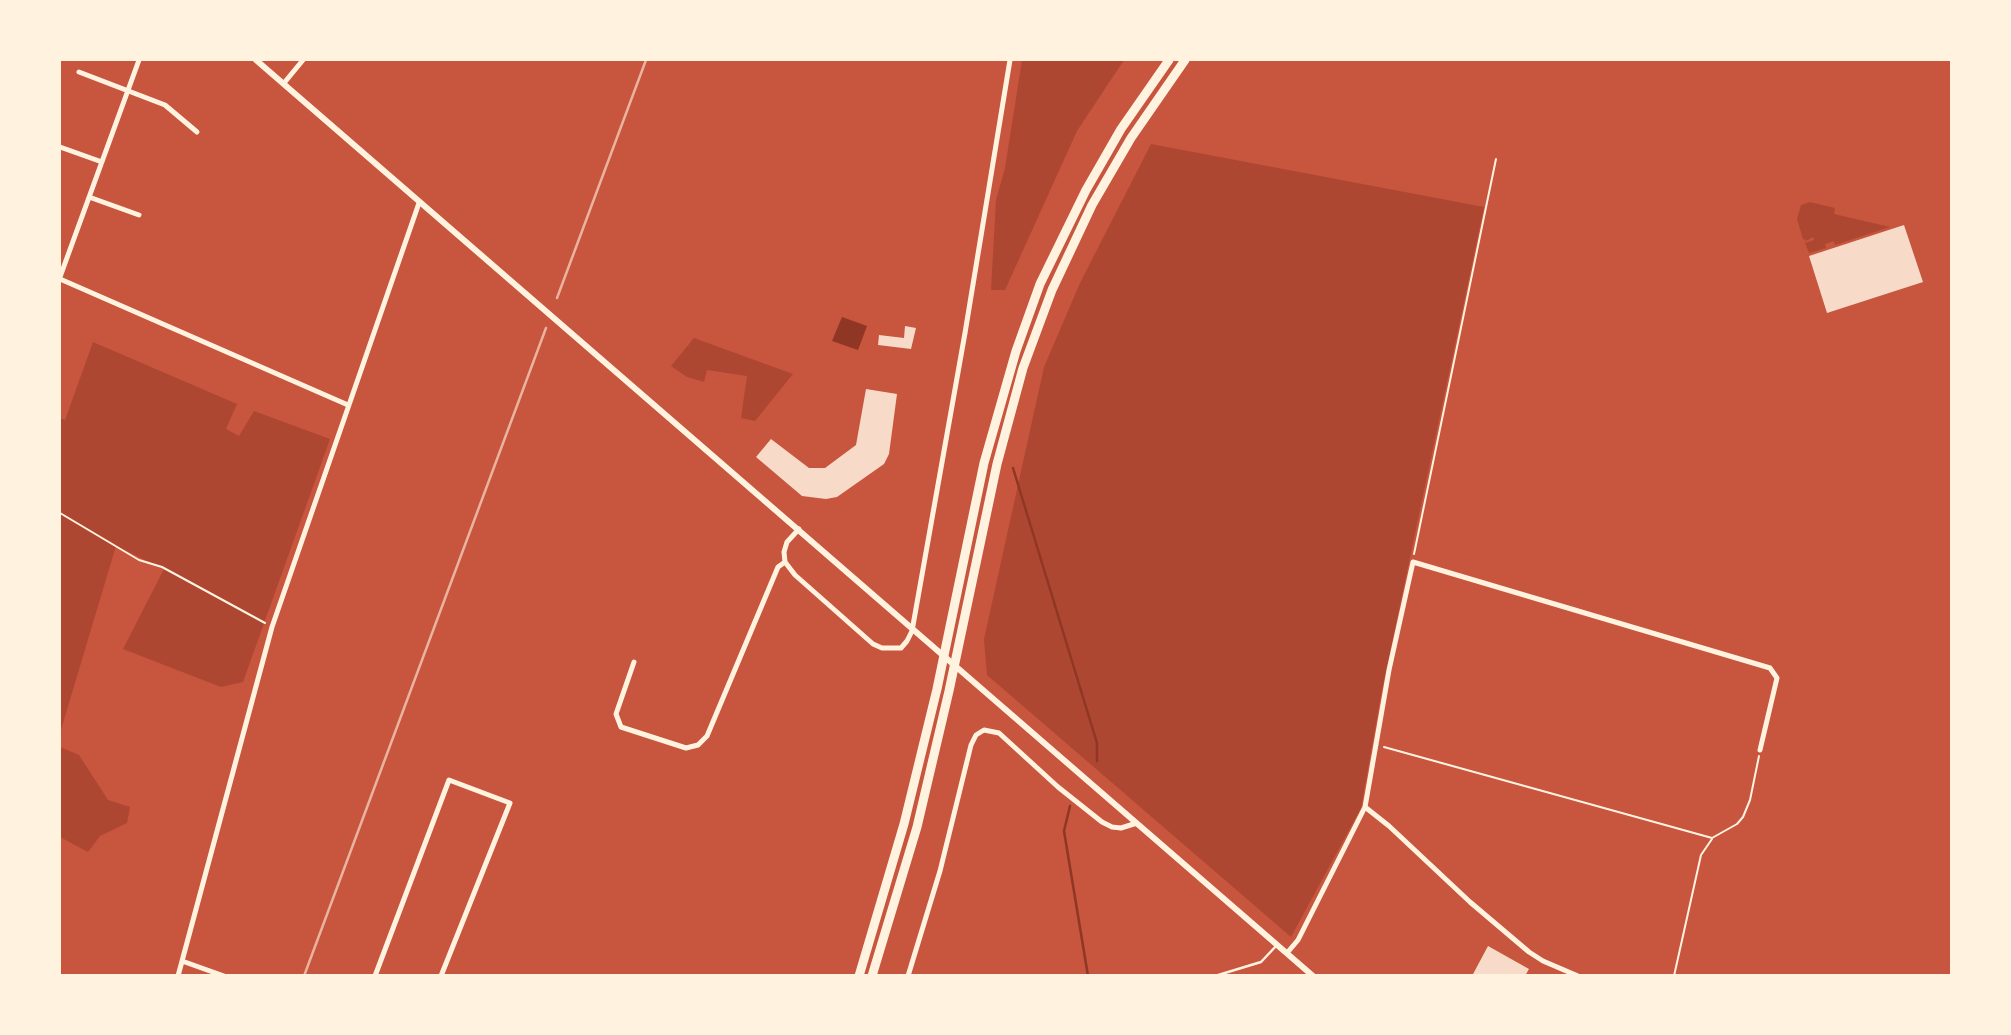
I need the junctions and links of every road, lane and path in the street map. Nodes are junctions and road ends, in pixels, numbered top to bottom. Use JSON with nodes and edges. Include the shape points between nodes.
{"nodes":[{"id":1,"x":139,"y":60,"type":"edge"},
{"id":2,"x":256,"y":60,"type":"edge"},
{"id":3,"x":303,"y":60,"type":"edge"},
{"id":4,"x":1010,"y":60,"type":"edge"},
{"id":5,"x":1169,"y":60,"type":"edge"},
{"id":6,"x":1185,"y":60,"type":"edge"},
{"id":7,"x":79,"y":72,"type":"dead end"},
{"id":8,"x":284,"y":83,"type":"junction"},
{"id":9,"x":128,"y":90,"type":"junction"},
{"id":10,"x":197,"y":132,"type":"dead end"},
{"id":11,"x":60,"y":147,"type":"edge"},
{"id":12,"x":1496,"y":159,"type":"dead end"},
{"id":13,"x":102,"y":162,"type":"junction"},
{"id":14,"x":89,"y":197,"type":"junction"},
{"id":15,"x":419,"y":203,"type":"junction"},
{"id":16,"x":139,"y":215,"type":"dead end"},
{"id":17,"x":60,"y":278,"type":"edge"},
{"id":18,"x":348,"y":405,"type":"junction"},
{"id":19,"x":60,"y":513,"type":"edge"},
{"id":20,"x":799,"y":529,"type":"junction"},
{"id":21,"x":785,"y":562,"type":"junction"},
{"id":22,"x":1413,"y":562,"type":"junction"},
{"id":23,"x":272,"y":627,"type":"junction"},
{"id":24,"x":634,"y":662,"type":"dead end"},
{"id":25,"x":1376,"y":745,"type":"junction"},
{"id":26,"x":1760,"y":750,"type":"joint"},
{"id":27,"x":1365,"y":807,"type":"junction"},
{"id":28,"x":1137,"y":823,"type":"junction"},
{"id":29,"x":1712,"y":838,"type":"junction"},
{"id":30,"x":1277,"y":945,"type":"junction"},
{"id":31,"x":1287,"y":953,"type":"junction"},
{"id":32,"x":182,"y":961,"type":"junction"},
{"id":33,"x":178,"y":975,"type":"edge"},
{"id":34,"x":224,"y":975,"type":"edge"},
{"id":35,"x":375,"y":975,"type":"edge"},
{"id":36,"x":441,"y":975,"type":"edge"},
{"id":37,"x":859,"y":975,"type":"edge"},
{"id":38,"x":872,"y":975,"type":"edge"},
{"id":39,"x":908,"y":975,"type":"edge"},
{"id":40,"x":1215,"y":975,"type":"edge"},
{"id":41,"x":1313,"y":975,"type":"edge"},
{"id":42,"x":1578,"y":975,"type":"edge"},
{"id":43,"x":1674,"y":975,"type":"edge"}],
"edges":[{"from":1,"to":9,"type":"street"},
{"from":2,"to":8,"type":"street"},
{"from":3,"to":8,"type":"street"},
{"from":4,"to":21,"type":"street","via":[[964,342],[907,641],[892,649],[873,643],[810,590]]},
{"from":5,"to":37,"type":"highway","via":[[1086,190],[1040,284],[1016,351],[984,463],[908,812]]},
{"from":6,"to":38,"type":"highway","via":[[1092,205],[1052,290],[1023,368],[997,464],[920,815]]},
{"from":7,"to":9,"type":"street"},
{"from":8,"to":15,"type":"street"},
{"from":9,"to":10,"type":"street","via":[[164,105]]},
{"from":9,"to":13,"type":"street"},
{"from":11,"to":13,"type":"street"},
{"from":12,"to":22,"type":"path"},
{"from":13,"to":14,"type":"street"},
{"from":14,"to":16,"type":"street"},
{"from":14,"to":17,"type":"street"},
{"from":15,"to":18,"type":"street"},
{"from":15,"to":20,"type":"street"},
{"from":17,"to":18,"type":"street"},
{"from":18,"to":23,"type":"street"},
{"from":19,"to":23,"type":"path","via":[[139,560],[162,567]]},
{"from":20,"to":21,"type":"street","via":[[787,542]]},
{"from":20,"to":28,"type":"street"},
{"from":21,"to":24,"type":"street","via":[[778,567],[707,736],[698,745],[686,748],[621,727],[616,714]]},
{"from":22,"to":25,"type":"street"},
{"from":22,"to":26,"type":"street","via":[[1770,668],[1777,678]]},
{"from":23,"to":32,"type":"street"},
{"from":25,"to":27,"type":"street"},
{"from":25,"to":29,"type":"path"},
{"from":26,"to":29,"type":"path","via":[[1743,817]]},
{"from":27,"to":31,"type":"street","via":[[1298,940]]},
{"from":27,"to":42,"type":"street","via":[[1529,952]]},
{"from":28,"to":30,"type":"street"},
{"from":28,"to":39,"type":"street","via":[[1121,828],[1102,822],[999,733],[984,730],[976,735]]},
{"from":29,"to":43,"type":"path","via":[[1700,855]]},
{"from":30,"to":31,"type":"street"},
{"from":30,"to":40,"type":"lane","via":[[1261,962]]},
{"from":31,"to":41,"type":"street"},
{"from":32,"to":33,"type":"street"},
{"from":32,"to":34,"type":"street"},
{"from":35,"to":36,"type":"street","via":[[449,780],[510,803]]}]}
